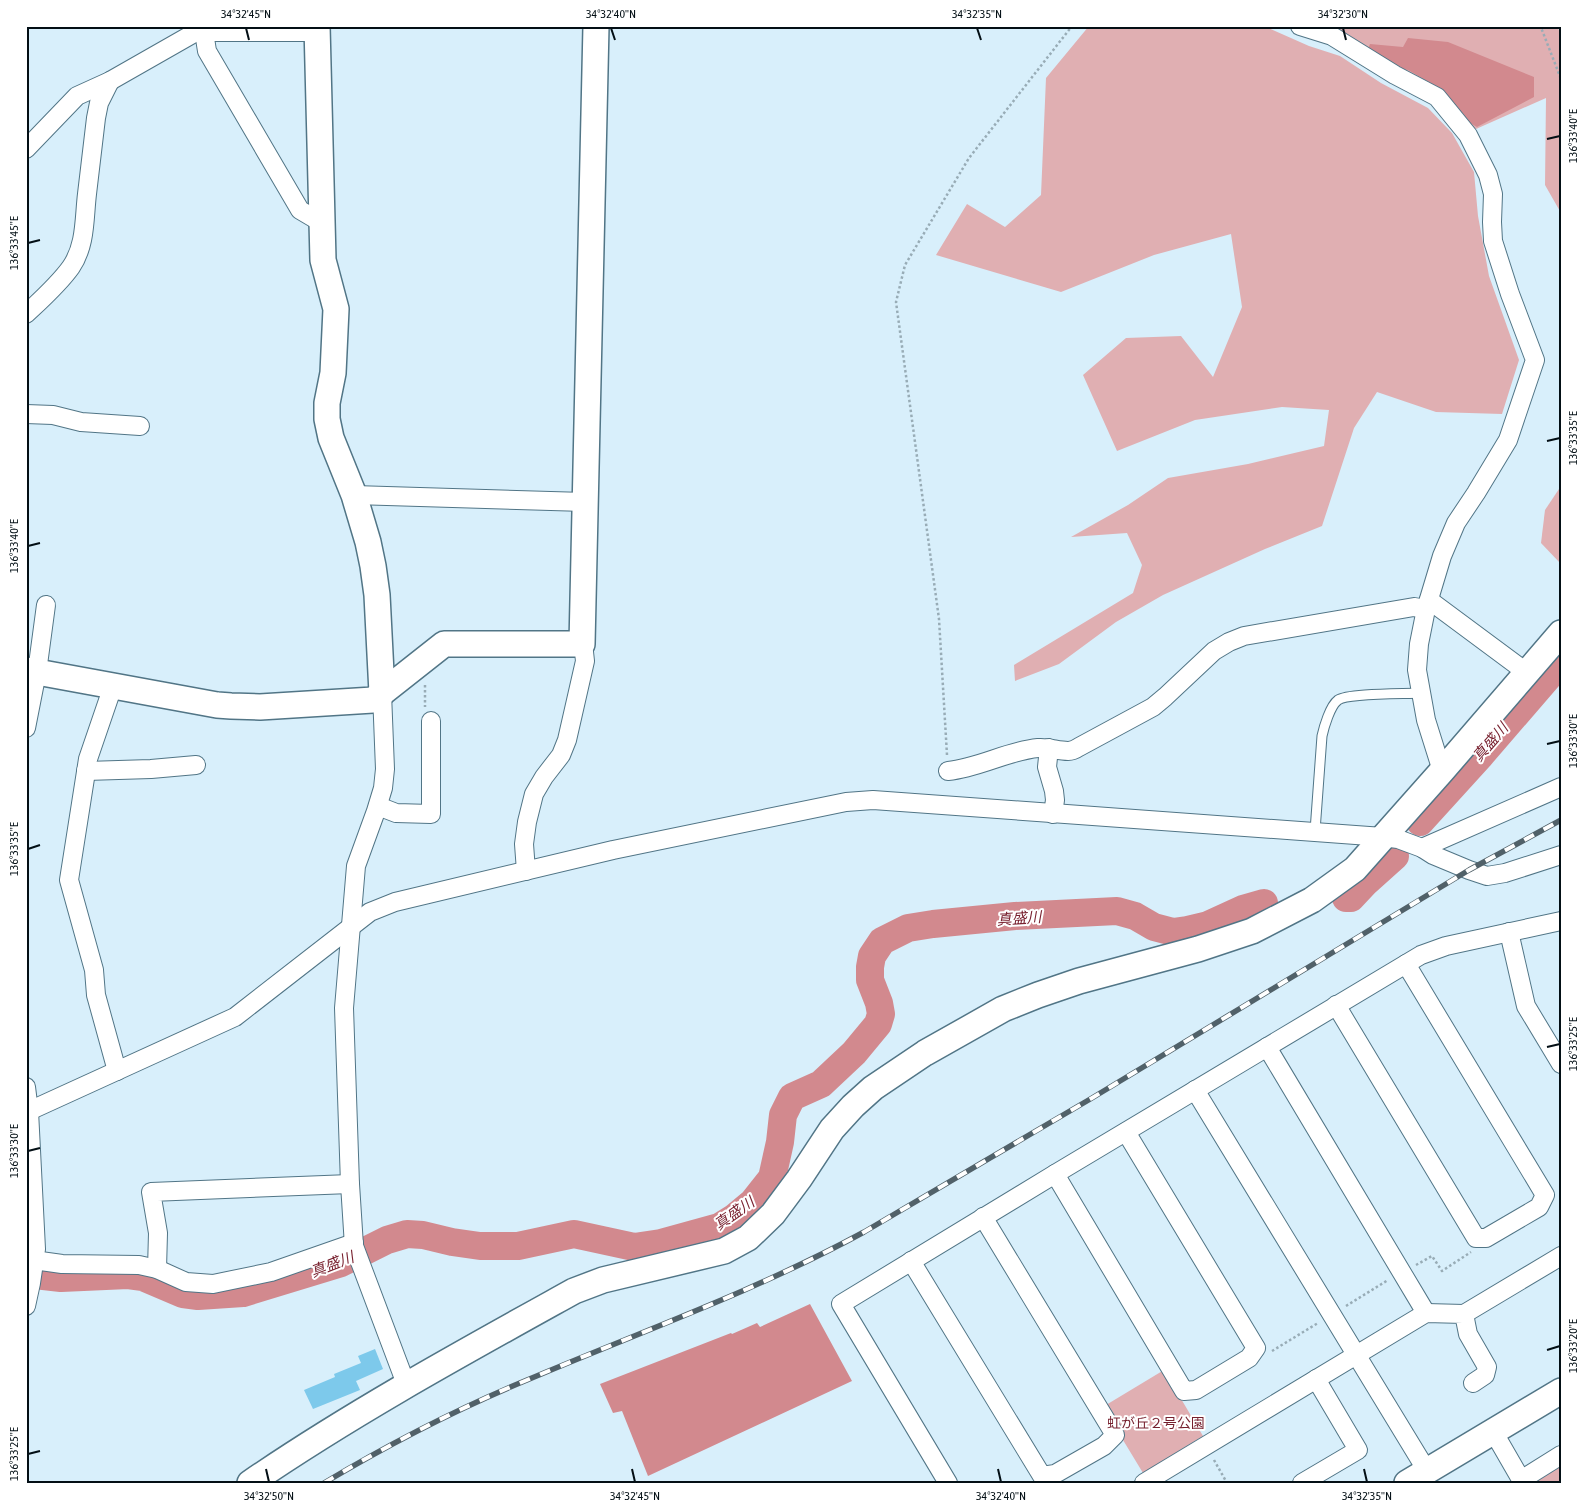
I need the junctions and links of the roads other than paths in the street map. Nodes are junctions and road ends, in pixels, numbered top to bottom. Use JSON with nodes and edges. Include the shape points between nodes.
{"nodes":[{"id":1,"x":596,"y":26,"type":"edge"},
{"id":2,"x":1300,"y":26,"type":"edge"},
{"id":3,"x":317,"y":29,"type":"edge"},
{"id":4,"x":204,"y":32,"type":"junction"},
{"id":5,"x":110,"y":81,"type":"junction"},
{"id":6,"x":26,"y":149,"type":"edge"},
{"id":7,"x":322,"y":223,"type":"junction"},
{"id":8,"x":26,"y":314,"type":"edge"},
{"id":9,"x":26,"y":414,"type":"edge"},
{"id":10,"x":140,"y":426,"type":"dead end"},
{"id":11,"x":354,"y":495,"type":"junction"},
{"id":12,"x":585,"y":502,"type":"junction"},
{"id":13,"x":1427,"y":604,"type":"junction"},
{"id":14,"x":46,"y":605,"type":"dead end"},
{"id":15,"x":1561,"y":633,"type":"edge"},
{"id":16,"x":582,"y":644,"type":"junction"},
{"id":17,"x":32,"y":671,"type":"edge"},
{"id":18,"x":1526,"y":672,"type":"junction"},
{"id":19,"x":113,"y":686,"type":"junction"},
{"id":20,"x":382,"y":693,"type":"junction"},
{"id":21,"x":1420,"y":693,"type":"junction"},
{"id":22,"x":431,"y":721,"type":"road end"},
{"id":23,"x":26,"y":728,"type":"edge"},
{"id":24,"x":1049,"y":748,"type":"junction"},
{"id":25,"x":196,"y":765,"type":"dead end"},
{"id":26,"x":86,"y":771,"type":"junction"},
{"id":27,"x":948,"y":771,"type":"road end"},
{"id":28,"x":1442,"y":771,"type":"junction"},
{"id":29,"x":1561,"y":787,"type":"edge"},
{"id":30,"x":378,"y":806,"type":"junction"},
{"id":31,"x":1053,"y":814,"type":"junction"},
{"id":32,"x":1315,"y":831,"type":"junction"},
{"id":33,"x":1383,"y":837,"type":"junction"},
{"id":34,"x":1422,"y":848,"type":"junction"},
{"id":35,"x":1561,"y":855,"type":"edge"},
{"id":36,"x":526,"y":871,"type":"junction"},
{"id":37,"x":1561,"y":922,"type":"edge"},
{"id":38,"x":350,"y":927,"type":"junction"},
{"id":39,"x":1509,"y":932,"type":"junction"},
{"id":40,"x":1406,"y":964,"type":"junction"},
{"id":41,"x":1336,"y":1006,"type":"junction"},
{"id":42,"x":1267,"y":1047,"type":"junction"},
{"id":43,"x":1561,"y":1064,"type":"edge"},
{"id":44,"x":117,"y":1071,"type":"junction"},
{"id":45,"x":26,"y":1087,"type":"edge"},
{"id":46,"x":1195,"y":1090,"type":"junction"},
{"id":47,"x":28,"y":1111,"type":"edge"},
{"id":48,"x":1126,"y":1132,"type":"junction"},
{"id":49,"x":1055,"y":1174,"type":"junction"},
{"id":50,"x":350,"y":1184,"type":"junction"},
{"id":51,"x":983,"y":1217,"type":"junction"},
{"id":52,"x":354,"y":1244,"type":"junction"},
{"id":53,"x":1561,"y":1256,"type":"edge"},
{"id":54,"x":32,"y":1261,"type":"edge"},
{"id":55,"x":911,"y":1261,"type":"junction"},
{"id":56,"x":157,"y":1269,"type":"junction"},
{"id":57,"x":26,"y":1306,"type":"edge"},
{"id":58,"x":1426,"y":1313,"type":"junction"},
{"id":59,"x":1464,"y":1314,"type":"junction"},
{"id":60,"x":1356,"y":1355,"type":"junction"},
{"id":61,"x":1316,"y":1379,"type":"junction"},
{"id":62,"x":1472,"y":1383,"type":"dead end"},
{"id":63,"x":406,"y":1384,"type":"junction"},
{"id":64,"x":1561,"y":1391,"type":"edge"},
{"id":65,"x":1493,"y":1431,"type":"junction"},
{"id":66,"x":1561,"y":1455,"type":"edge"},
{"id":67,"x":1417,"y":1477,"type":"edge"},
{"id":68,"x":1522,"y":1481,"type":"edge"},
{"id":69,"x":250,"y":1483,"type":"edge"},
{"id":70,"x":948,"y":1483,"type":"edge"},
{"id":71,"x":1144,"y":1483,"type":"edge"},
{"id":72,"x":1302,"y":1483,"type":"edge"}],
"edges":[{"from":1,"to":12,"type":"street"},
{"from":2,"to":13,"type":"street","via":[[1332,36],[1437,97],[1468,135],[1488,175],[1493,194],[1493,241],[1535,360],[1508,440],[1456,523]]},
{"from":3,"to":4,"type":"street"},
{"from":3,"to":7,"type":"street"},
{"from":4,"to":5,"type":"street","via":[[196,32]]},
{"from":4,"to":7,"type":"street","via":[[207,51],[300,210]]},
{"from":5,"to":6,"type":"street","via":[[77,96]]},
{"from":5,"to":8,"type":"street","via":[[99,103],[96,118],[85,234],[79,252],[71,267]]},
{"from":7,"to":11,"type":"street","via":[[322,260],[336,309],[327,419],[331,438]]},
{"from":9,"to":10,"type":"street"},
{"from":11,"to":12,"type":"street"},
{"from":11,"to":20,"type":"street","via":[[368,542],[377,594]]},
{"from":12,"to":16,"type":"street"},
{"from":13,"to":18,"type":"street"},
{"from":13,"to":21,"type":"street","via":[[1417,657]]},
{"from":13,"to":24,"type":"street","via":[[1244,636],[1214,651],[1153,707],[1069,751]]},
{"from":14,"to":17,"type":"street"},
{"from":15,"to":18,"type":"street"},
{"from":16,"to":20,"type":"street","via":[[444,644]]},
{"from":16,"to":36,"type":"street","via":[[585,661],[567,740],[561,755],[534,794],[527,822],[524,844]]},
{"from":17,"to":19,"type":"street"},
{"from":17,"to":23,"type":"street"},
{"from":18,"to":28,"type":"street"},
{"from":19,"to":20,"type":"street","via":[[231,706],[260,707],[373,700]]},
{"from":19,"to":26,"type":"street"},
{"from":20,"to":30,"type":"street","via":[[385,769]]},
{"from":21,"to":28,"type":"street"},
{"from":21,"to":32,"type":"lane","via":[[1352,696],[1333,705],[1322,736]]},
{"from":22,"to":30,"type":"street","via":[[431,814],[396,813]]},
{"from":24,"to":27,"type":"street","via":[[1020,751],[962,770]]},
{"from":24,"to":31,"type":"street","via":[[1047,767],[1054,791]]},
{"from":25,"to":26,"type":"street"},
{"from":26,"to":44,"type":"street","via":[[69,880]]},
{"from":28,"to":33,"type":"street"},
{"from":29,"to":34,"type":"street"},
{"from":30,"to":38,"type":"street","via":[[356,866]]},
{"from":31,"to":32,"type":"street"},
{"from":31,"to":36,"type":"street","via":[[873,800],[846,802]]},
{"from":32,"to":33,"type":"street"},
{"from":33,"to":34,"type":"street"},
{"from":33,"to":63,"type":"street","via":[[1355,869],[1329,889],[1268,924],[1198,949],[1038,994],[1003,1009],[925,1053],[873,1088],[853,1106],[832,1129],[772,1214],[737,1245],[586,1286]]},
{"from":34,"to":35,"type":"street","via":[[1487,876]]},
{"from":36,"to":38,"type":"street","via":[[395,902],[370,912]]},
{"from":37,"to":39,"type":"street"},
{"from":38,"to":44,"type":"street","via":[[235,1017]]},
{"from":38,"to":50,"type":"street","via":[[344,1008]]},
{"from":39,"to":40,"type":"street","via":[[1441,947]]},
{"from":39,"to":43,"type":"street","via":[[1526,1006]]},
{"from":40,"to":41,"type":"street"},
{"from":40,"to":41,"type":"street","via":[[1545,1195],[1539,1207],[1486,1238],[1476,1238]]},
{"from":41,"to":42,"type":"street"},
{"from":42,"to":46,"type":"street"},
{"from":42,"to":58,"type":"street"},
{"from":44,"to":47,"type":"street"},
{"from":45,"to":47,"type":"street"},
{"from":46,"to":48,"type":"street"},
{"from":46,"to":60,"type":"street"},
{"from":47,"to":54,"type":"street","via":[[36,1249]]},
{"from":48,"to":49,"type":"street"},
{"from":48,"to":49,"type":"street","via":[[1256,1348],[1249,1358],[1196,1390],[1184,1391]]},
{"from":49,"to":51,"type":"street"},
{"from":50,"to":52,"type":"street"},
{"from":50,"to":56,"type":"street","via":[[151,1192],[158,1233]]},
{"from":51,"to":55,"type":"street"},
{"from":51,"to":55,"type":"street","via":[[1115,1435],[1104,1446],[1055,1474],[1042,1476]]},
{"from":52,"to":56,"type":"street","via":[[271,1272],[226,1282],[186,1282]]},
{"from":52,"to":63,"type":"street"},
{"from":53,"to":59,"type":"street"},
{"from":54,"to":56,"type":"street","via":[[131,1264]]},
{"from":54,"to":57,"type":"street","via":[[32,1283]]},
{"from":55,"to":70,"type":"street","via":[[841,1304]]},
{"from":58,"to":59,"type":"street"},
{"from":58,"to":60,"type":"street"},
{"from":59,"to":62,"type":"street","via":[[1468,1334],[1487,1368],[1485,1375]]},
{"from":60,"to":61,"type":"street"},
{"from":60,"to":67,"type":"street"},
{"from":61,"to":71,"type":"street"},
{"from":61,"to":72,"type":"street","via":[[1358,1450]]},
{"from":63,"to":69,"type":"street","via":[[300,1448]]},
{"from":64,"to":65,"type":"street"},
{"from":65,"to":67,"type":"street"},
{"from":65,"to":68,"type":"street"},
{"from":66,"to":68,"type":"street"}]}
